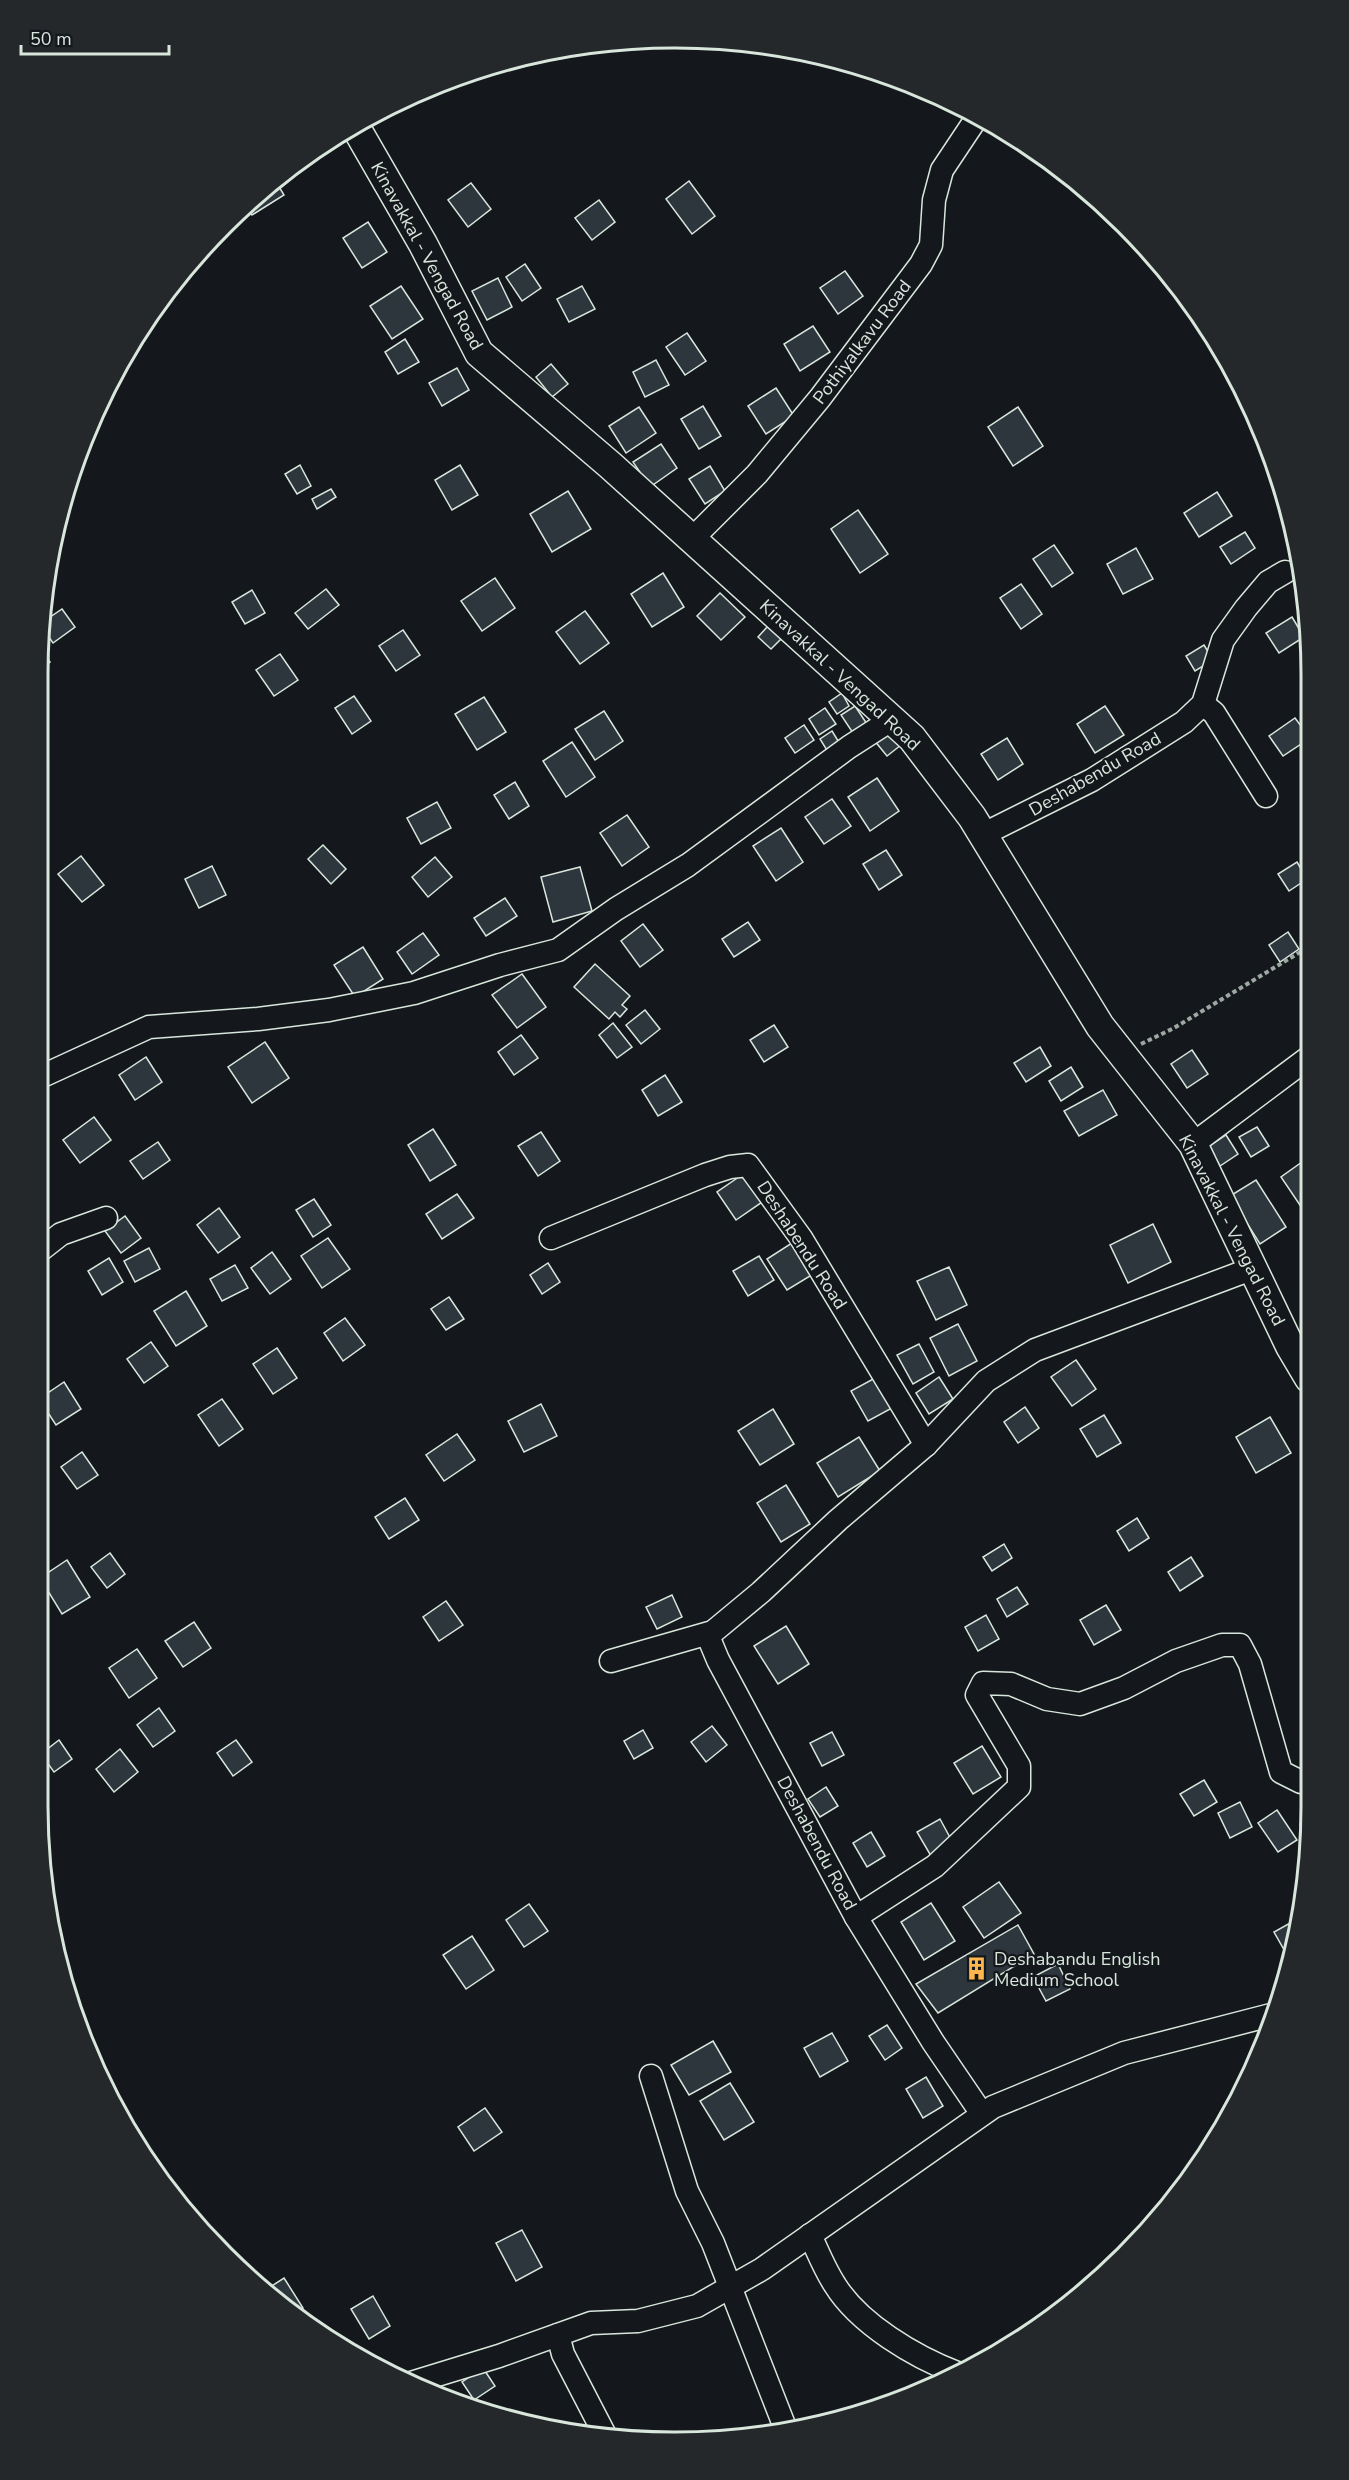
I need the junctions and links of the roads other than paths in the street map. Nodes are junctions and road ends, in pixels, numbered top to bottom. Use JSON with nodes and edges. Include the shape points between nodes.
{"nodes":[{"id":1,"x":973,"y":124,"type":"edge"},
{"id":2,"x":360,"y":133,"type":"edge"},
{"id":3,"x":692,"y":539,"type":"junction"},
{"id":4,"x":1285,"y":572,"type":"dead end"},
{"id":5,"x":1203,"y":704,"type":"junction"},
{"id":6,"x":891,"y":720,"type":"junction"},
{"id":7,"x":1266,"y":796,"type":"dead end"},
{"id":8,"x":982,"y":835,"type":"junction"},
{"id":9,"x":1301,"y":1063,"type":"edge"},
{"id":10,"x":48,"y":1073,"type":"edge"},
{"id":11,"x":1193,"y":1144,"type":"junction"},
{"id":12,"x":106,"y":1218,"type":"dead end"},
{"id":13,"x":551,"y":1238,"type":"dead end"},
{"id":14,"x":48,"y":1244,"type":"edge"},
{"id":15,"x":1254,"y":1268,"type":"junction"},
{"id":16,"x":1301,"y":1365,"type":"edge"},
{"id":17,"x":926,"y":1444,"type":"junction"},
{"id":18,"x":709,"y":1633,"type":"junction"},
{"id":19,"x":610,"y":1661,"type":"dead end"},
{"id":20,"x":1301,"y":1782,"type":"edge"},
{"id":21,"x":856,"y":1917,"type":"junction"},
{"id":22,"x":1264,"y":2017,"type":"edge"},
{"id":23,"x":651,"y":2076,"type":"dead end"},
{"id":24,"x":982,"y":2115,"type":"junction"},
{"id":25,"x":810,"y":2235,"type":"junction"},
{"id":26,"x":731,"y":2286,"type":"junction"},
{"id":27,"x":558,"y":2335,"type":"junction"},
{"id":28,"x":948,"y":2369,"type":"edge"},
{"id":29,"x":424,"y":2379,"type":"edge"},
{"id":30,"x":783,"y":2422,"type":"edge"},
{"id":31,"x":601,"y":2428,"type":"edge"}],
"edges":[{"from":1,"to":3,"type":"street","name":"Pothiyalkavu Road","via":[[942,170],[934,200],[931,245],[921,264],[757,474]]},
{"from":2,"to":3,"type":"main road","name":"Kinavakkal - Vengad Road","via":[[479,353]]},
{"from":3,"to":6,"type":"main road","name":"Kinavakkal - Vengad Road"},
{"from":4,"to":5,"type":"street","via":[[1268,582],[1223,640]]},
{"from":5,"to":7,"type":"street","via":[[1214,713]]},
{"from":5,"to":8,"type":"street","name":"Deshabendu Road","via":[[1184,722],[1092,780]]},
{"from":6,"to":8,"type":"main road","name":"Kinavakkal - Vengad Road","via":[[912,738]]},
{"from":6,"to":10,"type":"street","via":[[688,865],[558,950],[414,993],[329,1010],[148,1027]]},
{"from":8,"to":11,"type":"main road","name":"Kinavakkal - Vengad Road","via":[[1100,1026]]},
{"from":9,"to":11,"type":"street"},
{"from":11,"to":15,"type":"main road","name":"Kinavakkal - Vengad Road"},
{"from":12,"to":14,"type":"street","via":[[61,1234]]},
{"from":13,"to":17,"type":"street","name":"Deshabendu Road","via":[[705,1175],[748,1165],[801,1238]]},
{"from":15,"to":16,"type":"main road","name":"Kinavakkal - Vengad Road"},
{"from":15,"to":17,"type":"street","via":[[1035,1350],[986,1381]]},
{"from":17,"to":18,"type":"street","via":[[761,1592]]},
{"from":18,"to":19,"type":"street"},
{"from":18,"to":21,"type":"street","name":"Deshabendu Road","via":[[709,1642]]},
{"from":20,"to":21,"type":"street","name":"Deshabendu Road","via":[[1281,1772],[1250,1664],[1239,1645],[1222,1645],[1176,1660],[1124,1688],[1080,1704],[1047,1699],[1011,1684],[983,1683],[977,1695],[1019,1766],[1019,1787],[935,1866]]},
{"from":21,"to":24,"type":"street"},
{"from":22,"to":24,"type":"street","via":[[1124,2053]]},
{"from":23,"to":26,"type":"street","via":[[687,2191]]},
{"from":24,"to":25,"type":"street"},
{"from":25,"to":26,"type":"street"},
{"from":25,"to":28,"type":"street","via":[[835,2286],[861,2318]]},
{"from":26,"to":27,"type":"street","via":[[697,2306],[638,2321],[591,2323]]},
{"from":26,"to":30,"type":"street"},
{"from":27,"to":29,"type":"street"},
{"from":27,"to":31,"type":"street","via":[[562,2354]]}]}
